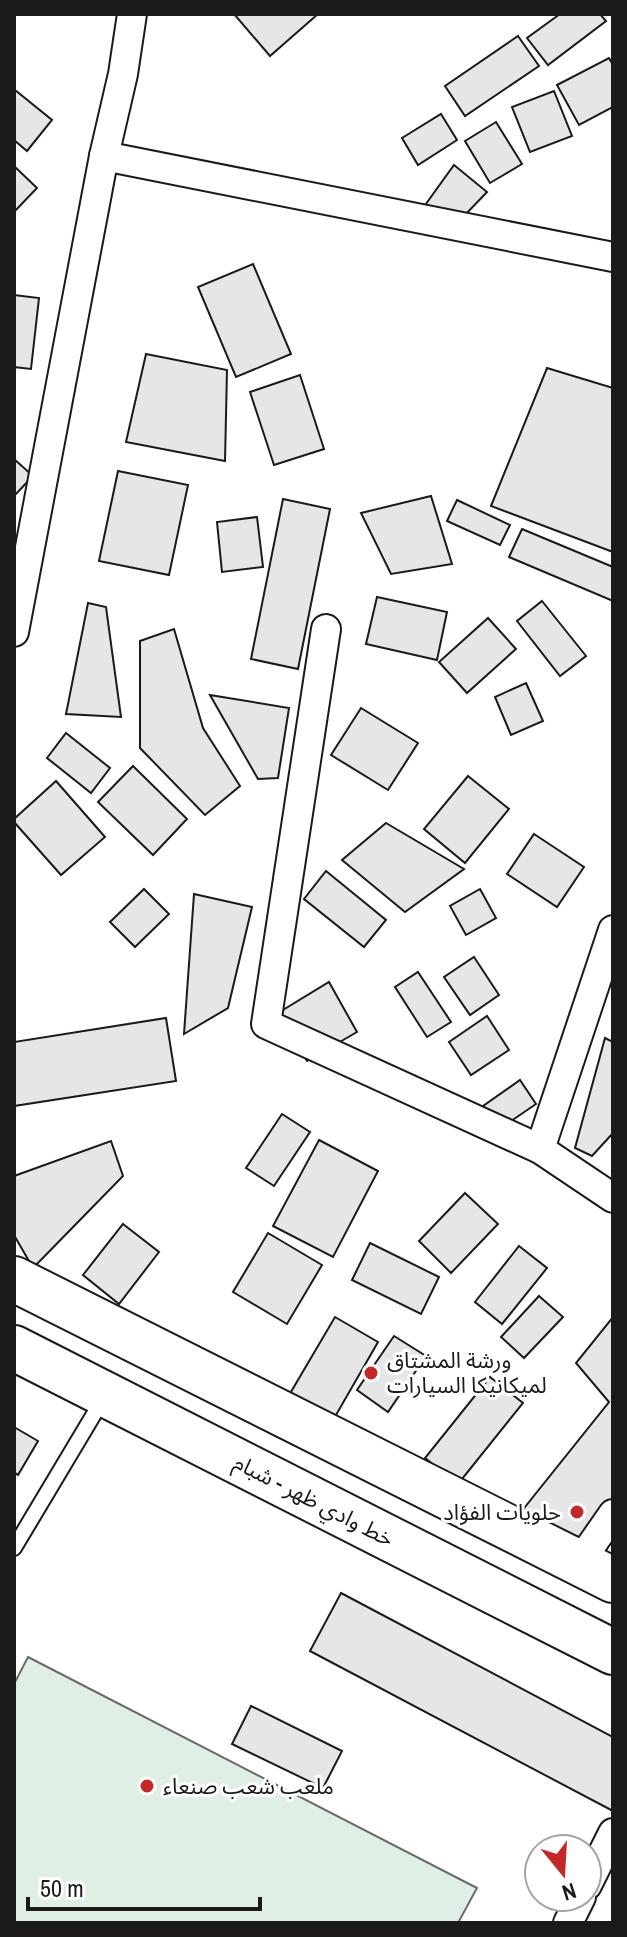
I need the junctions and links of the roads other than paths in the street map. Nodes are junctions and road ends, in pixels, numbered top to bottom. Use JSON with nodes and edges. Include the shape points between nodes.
{"nodes":[{"id":1,"x":132,"y":14,"type":"edge"},
{"id":2,"x":104,"y":156,"type":"junction"},
{"id":3,"x":613,"y":257,"type":"edge"},
{"id":4,"x":326,"y":629,"type":"dead end"},
{"id":5,"x":14,"y":632,"type":"edge"},
{"id":6,"x":613,"y":930,"type":"edge"},
{"id":7,"x":540,"y":1149,"type":"junction"},
{"id":8,"x":613,"y":1198,"type":"edge"},
{"id":9,"x":14,"y":1279,"type":"edge"},
{"id":10,"x":14,"y":1348,"type":"edge"},
{"id":11,"x":106,"y":1395,"type":"junction"},
{"id":12,"x":613,"y":1514,"type":"edge"},
{"id":13,"x":14,"y":1548,"type":"edge"},
{"id":14,"x":596,"y":1571,"type":"edge"},
{"id":15,"x":613,"y":1652,"type":"edge"},
{"id":16,"x":613,"y":1833,"type":"edge"},
{"id":17,"x":603,"y":1853,"type":"edge"}],
"edges":[{"from":1,"to":2,"type":"street"},
{"from":2,"to":3,"type":"street"},
{"from":2,"to":5,"type":"street"},
{"from":4,"to":7,"type":"street","via":[[266,1024]]},
{"from":6,"to":7,"type":"street"},
{"from":7,"to":8,"type":"street"},
{"from":9,"to":14,"type":"main road"},
{"from":10,"to":11,"type":"main road","name":"خط وادي ظهر - شبام"},
{"from":11,"to":13,"type":"lane"},
{"from":11,"to":15,"type":"main road","name":"خط وادي ظهر - شبام"},
{"from":12,"to":14,"type":"street"},
{"from":16,"to":17,"type":"street"}]}
